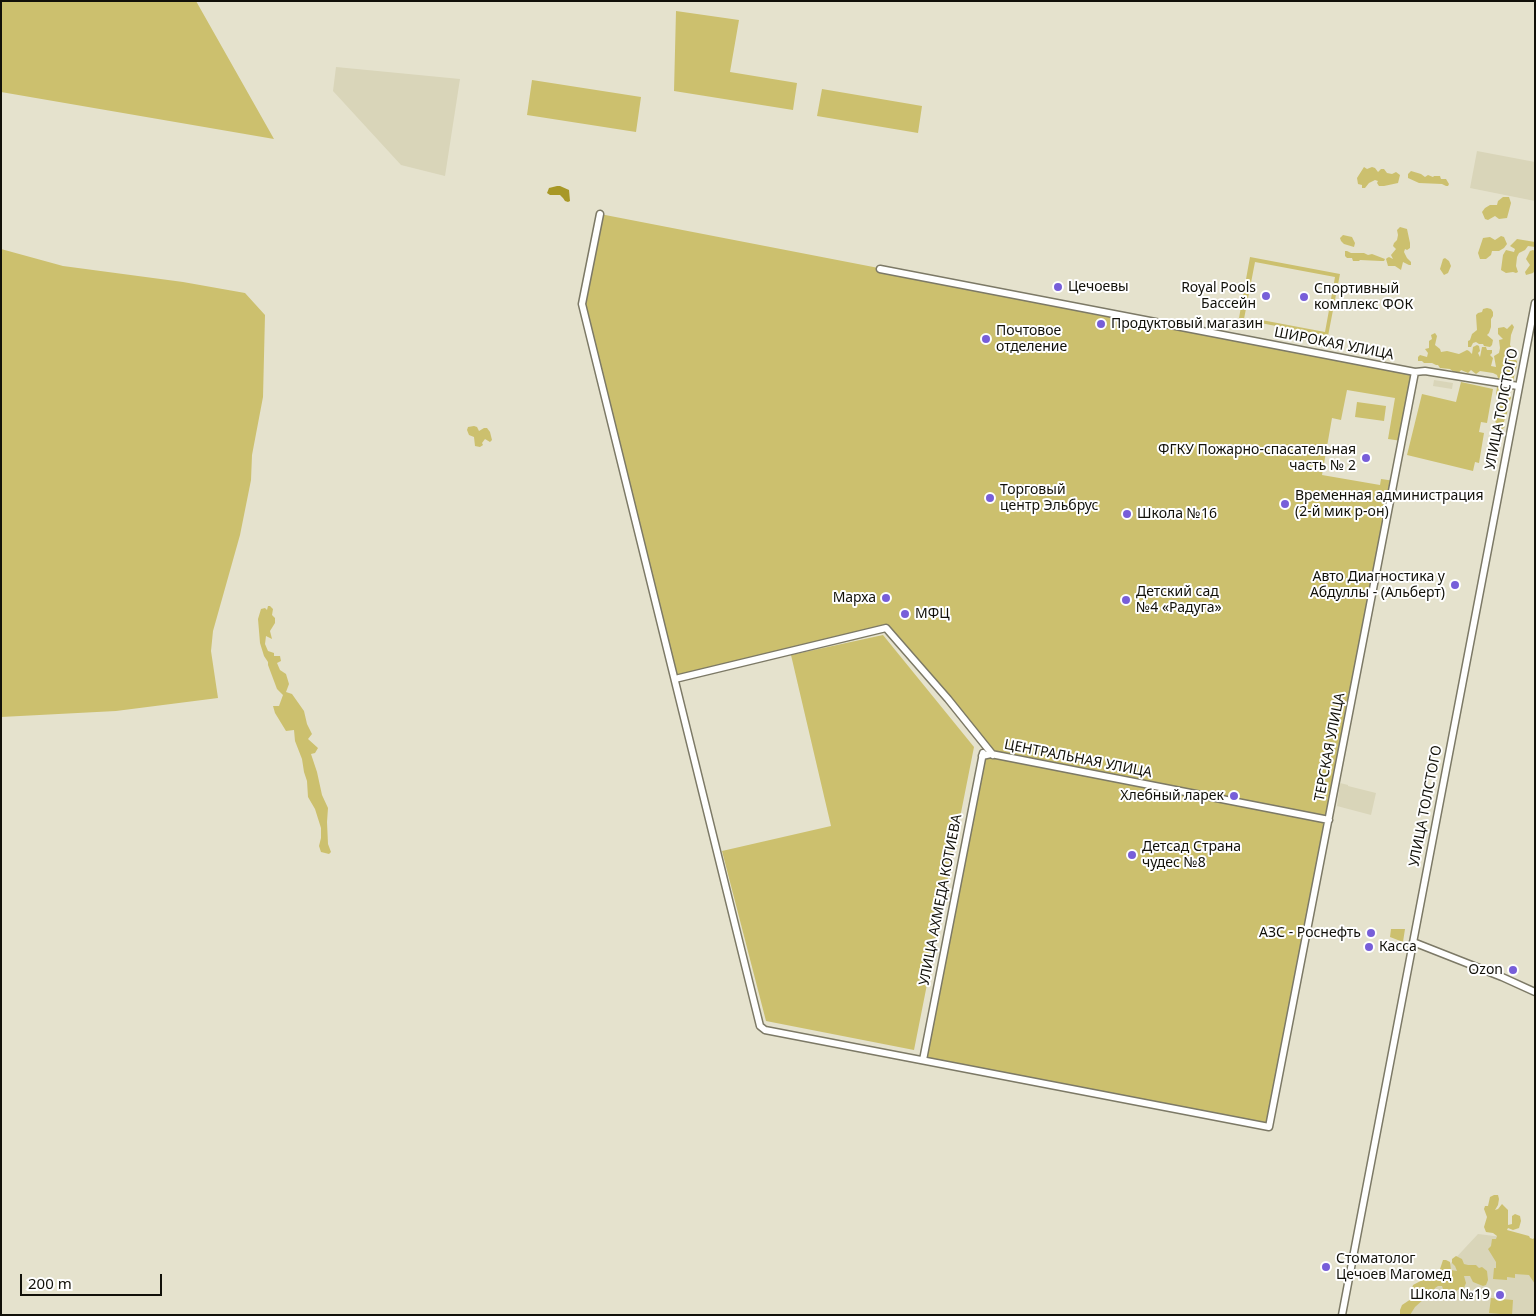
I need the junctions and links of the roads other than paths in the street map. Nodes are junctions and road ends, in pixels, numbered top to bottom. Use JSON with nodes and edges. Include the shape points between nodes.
{"nodes":[{"id":1,"x":600,"y":214,"type":"dead end"},
{"id":2,"x":880,"y":269,"type":"dead end"},
{"id":3,"x":1535,"y":303,"type":"edge"},
{"id":4,"x":1415,"y":372,"type":"junction"},
{"id":5,"x":1518,"y":386,"type":"junction"},
{"id":6,"x":674,"y":679,"type":"junction"},
{"id":7,"x":985,"y":744,"type":"junction"},
{"id":8,"x":993,"y":755,"type":"junction"},
{"id":9,"x":982,"y":756,"type":"junction"},
{"id":10,"x":1329,"y":820,"type":"junction"},
{"id":11,"x":1413,"y":942,"type":"junction"},
{"id":12,"x":1535,"y":992,"type":"edge"},
{"id":13,"x":923,"y":1060,"type":"junction"},
{"id":14,"x":1342,"y":1315,"type":"edge"}],
"edges":[{"from":1,"to":6,"type":"street","via":[[582,304]]},
{"from":2,"to":4,"type":"street","name":"ШИРОКАЯ УЛИЦА"},
{"from":3,"to":5,"type":"street","name":"УЛИЦА ТОЛСТОГО"},
{"from":4,"to":5,"type":"street","name":"ШИРОКАЯ УЛИЦА"},
{"from":4,"to":10,"type":"street","name":"ТЕРСКАЯ УЛИЦА"},
{"from":5,"to":11,"type":"street","name":"УЛИЦА ТОЛСТОГО"},
{"from":6,"to":7,"type":"street","name":"ЦЕНТРАЛЬНАЯ УЛИЦА","via":[[886,628]]},
{"from":6,"to":13,"type":"street","via":[[760,1026],[766,1030]]},
{"from":7,"to":8,"type":"street","name":"ЦЕНТРАЛЬНАЯ УЛИЦА"},
{"from":7,"to":9,"type":"street","name":"УЛИЦА АХМЕДА КОТИЕВА"},
{"from":8,"to":9,"type":"street"},
{"from":8,"to":10,"type":"street","name":"ЦЕНТРАЛЬНАЯ УЛИЦА"},
{"from":9,"to":13,"type":"street","name":"УЛИЦА АХМЕДА КОТИЕВА"},
{"from":10,"to":13,"type":"street","name":"ТЕРСКАЯ УЛИЦА","via":[[1269,1127]]},
{"from":11,"to":12,"type":"street"},
{"from":11,"to":14,"type":"street","name":"УЛИЦА ТОЛСТОГО"}]}
